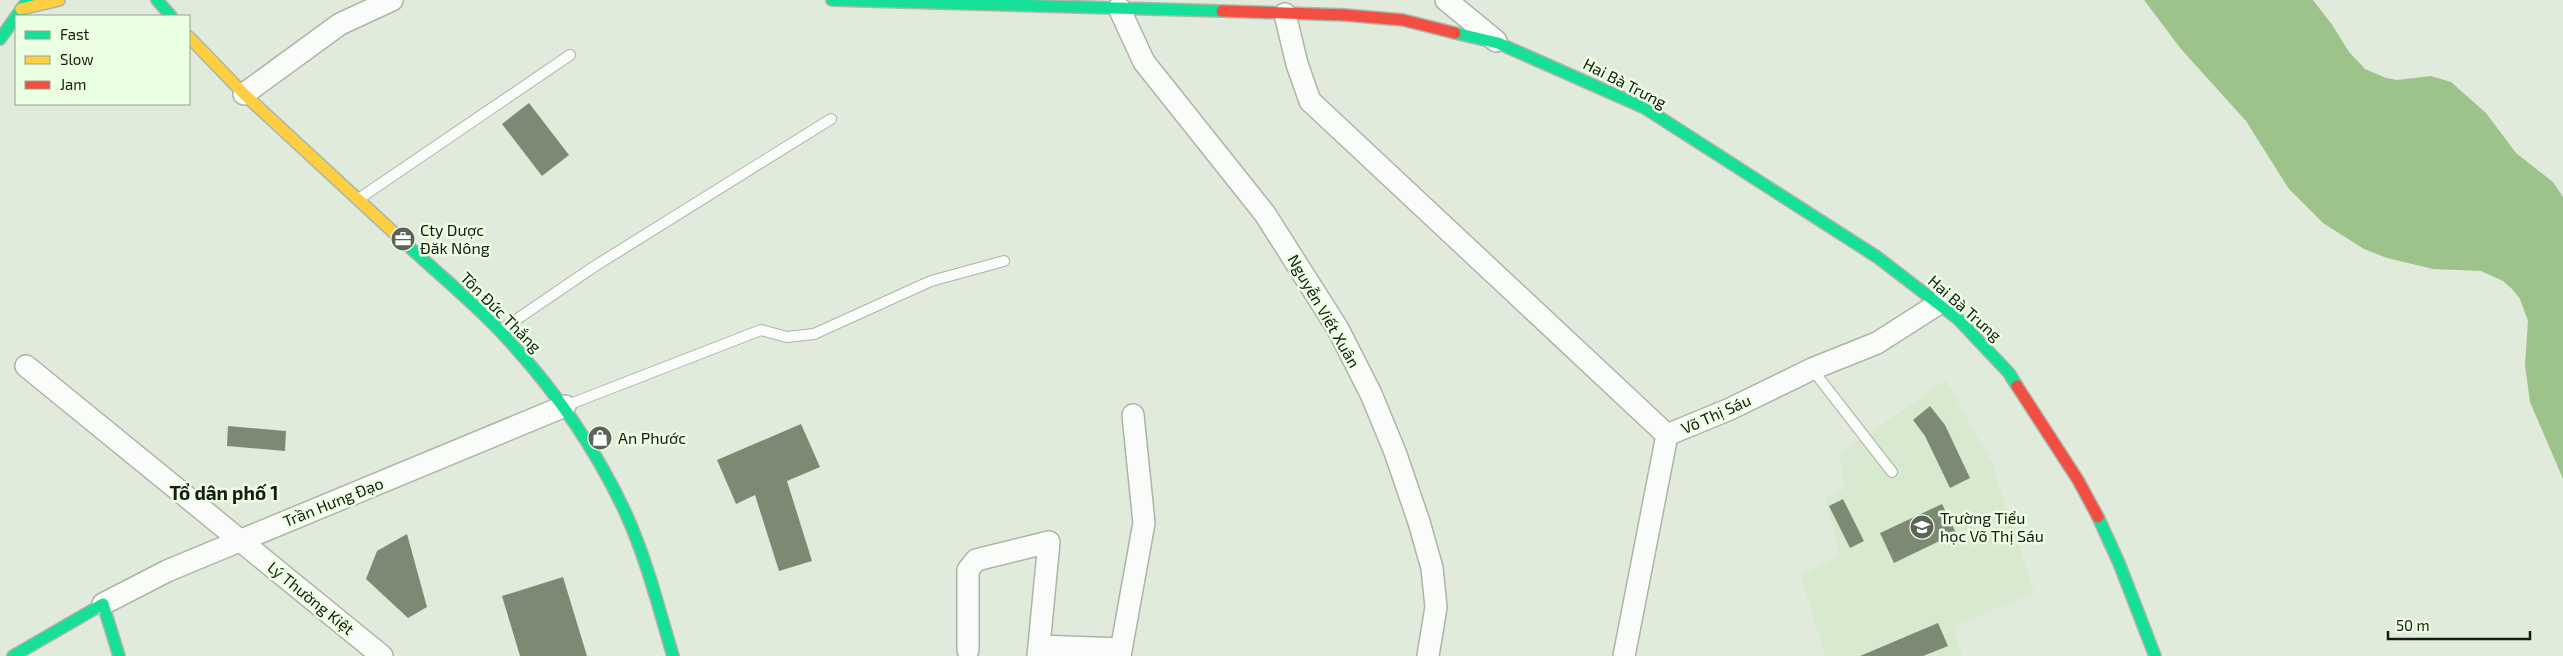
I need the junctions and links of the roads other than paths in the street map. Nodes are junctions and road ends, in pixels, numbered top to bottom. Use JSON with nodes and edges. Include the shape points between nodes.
{"nodes":[{"id":1,"x":59,"y":0,"type":"edge"},
{"id":2,"x":140,"y":0,"type":"edge"},
{"id":3,"x":392,"y":0,"type":"edge"},
{"id":4,"x":832,"y":0,"type":"edge"},
{"id":5,"x":1446,"y":0,"type":"edge"},
{"id":6,"x":158,"y":1,"type":"edge"},
{"id":7,"x":25,"y":5,"type":"edge"},
{"id":8,"x":1119,"y":8,"type":"junction"},
{"id":9,"x":1285,"y":14,"type":"junction"},
{"id":10,"x":170,"y":15,"type":"edge"},
{"id":11,"x":15,"y":19,"type":"edge"},
{"id":12,"x":190,"y":38,"type":"edge"},
{"id":13,"x":0,"y":39,"type":"edge"},
{"id":14,"x":1498,"y":43,"type":"junction"},
{"id":15,"x":570,"y":55,"type":"dead end"},
{"id":16,"x":244,"y":94,"type":"junction"},
{"id":17,"x":831,"y":119,"type":"dead end"},
{"id":18,"x":357,"y":199,"type":"junction"},
{"id":19,"x":1004,"y":261,"type":"dead end"},
{"id":20,"x":1938,"y":304,"type":"junction"},
{"id":21,"x":500,"y":331,"type":"junction"},
{"id":22,"x":26,"y":366,"type":"dead end"},
{"id":23,"x":1812,"y":369,"type":"junction"},
{"id":24,"x":565,"y":406,"type":"junction"},
{"id":25,"x":1133,"y":415,"type":"dead end"},
{"id":26,"x":1666,"y":435,"type":"junction"},
{"id":27,"x":1892,"y":472,"type":"dead end"},
{"id":28,"x":239,"y":540,"type":"junction"},
{"id":29,"x":102,"y":604,"type":"junction"},
{"id":30,"x":968,"y":650,"type":"dead end"},
{"id":31,"x":1038,"y":651,"type":"edge"},
{"id":32,"x":1121,"y":653,"type":"edge"},
{"id":33,"x":13,"y":656,"type":"edge"},
{"id":34,"x":119,"y":656,"type":"edge"},
{"id":35,"x":382,"y":656,"type":"edge"},
{"id":36,"x":672,"y":656,"type":"edge"},
{"id":37,"x":1428,"y":656,"type":"edge"},
{"id":38,"x":1624,"y":656,"type":"edge"},
{"id":39,"x":2155,"y":656,"type":"edge"}],
"edges":[{"from":1,"to":7,"type":"street"},
{"from":2,"to":6,"type":"street"},
{"from":3,"to":16,"type":"street","via":[[340,24]]},
{"from":4,"to":8,"type":"street","name":"Hai Bà Trưng"},
{"from":5,"to":14,"type":"street"},
{"from":6,"to":10,"type":"street"},
{"from":8,"to":9,"type":"street","name":"Hai Bà Trưng"},
{"from":8,"to":37,"type":"street","name":"Nguyễn Viết Xuân","via":[[1144,62],[1265,214],[1338,329],[1372,394],[1404,478],[1432,568],[1436,607]]},
{"from":9,"to":14,"type":"street","name":"Hai Bà Trưng","via":[[1403,20]]},
{"from":9,"to":26,"type":"street","via":[[1310,101]]},
{"from":11,"to":13,"type":"street"},
{"from":12,"to":16,"type":"street","name":"Tôn Đức Thắng"},
{"from":14,"to":20,"type":"street","name":"Hai Bà Trưng","via":[[1645,108],[1877,257]]},
{"from":15,"to":18,"type":"lane"},
{"from":16,"to":18,"type":"street","name":"Tôn Đức Thắng"},
{"from":17,"to":21,"type":"lane","via":[[595,266]]},
{"from":18,"to":21,"type":"street","name":"Tôn Đức Thắng"},
{"from":19,"to":24,"type":"lane","via":[[931,281],[814,334],[787,337],[761,330]]},
{"from":20,"to":23,"type":"street","name":"Võ Thị Sáu","via":[[1877,343]]},
{"from":20,"to":39,"type":"street","name":"Hai Bà Trưng","via":[[1958,319],[2009,374],[2064,458],[2102,523]]},
{"from":21,"to":24,"type":"street","name":"Tôn Đức Thắng"},
{"from":22,"to":28,"type":"street","name":"Lý Thường Kiệt"},
{"from":23,"to":26,"type":"street","name":"Võ Thị Sáu"},
{"from":23,"to":27,"type":"lane"},
{"from":24,"to":28,"type":"street","name":"Trần Hưng Đạo"},
{"from":24,"to":36,"type":"street","name":"Tôn Đức Thắng","via":[[602,466],[640,546]]},
{"from":25,"to":32,"type":"street","via":[[1144,523]]},
{"from":26,"to":38,"type":"street","name":"Võ Thị Sáu"},
{"from":28,"to":29,"type":"street","name":"Trần Hưng Đạo"},
{"from":28,"to":35,"type":"street","name":"Lý Thường Kiệt"},
{"from":29,"to":33,"type":"street"},
{"from":29,"to":34,"type":"street"},
{"from":30,"to":31,"type":"street","via":[[968,570],[976,560],[1049,542]]},
{"from":31,"to":32,"type":"street"}]}
